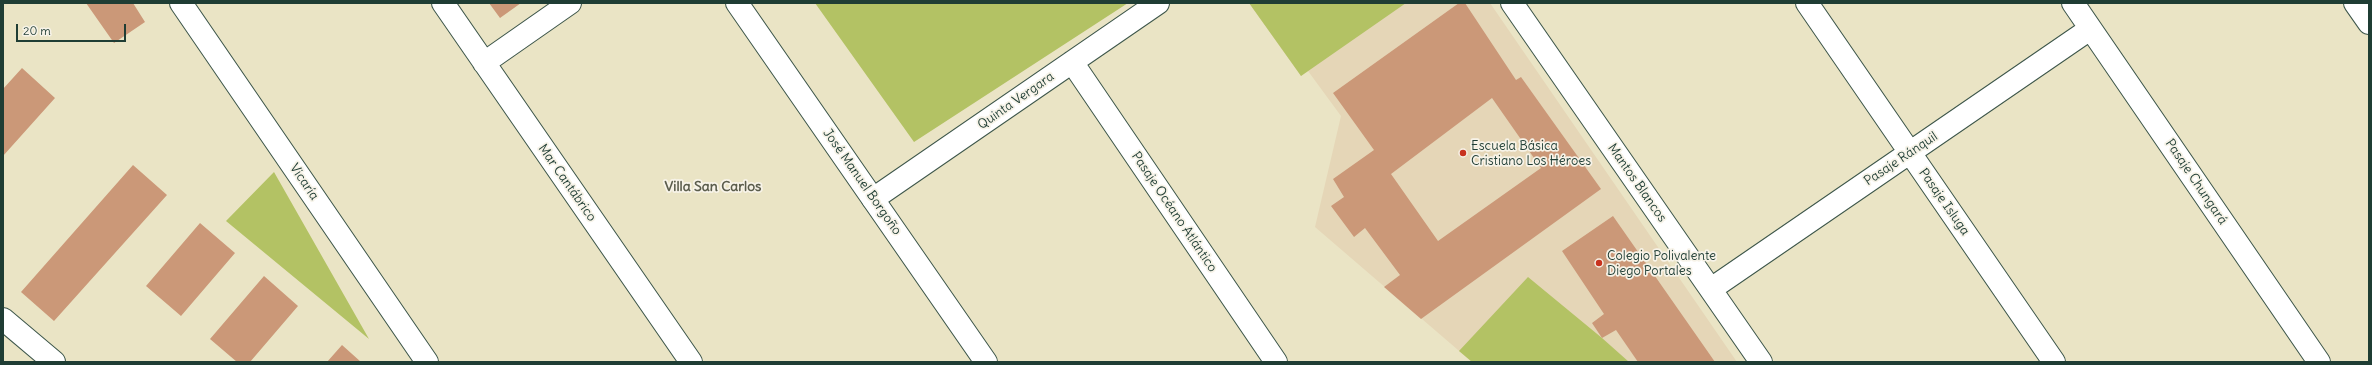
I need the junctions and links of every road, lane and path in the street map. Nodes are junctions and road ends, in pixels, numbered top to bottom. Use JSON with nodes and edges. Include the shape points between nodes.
{"nodes":[{"id":1,"x":181,"y":3,"type":"edge"},
{"id":2,"x":443,"y":3,"type":"edge"},
{"id":3,"x":570,"y":3,"type":"edge"},
{"id":4,"x":737,"y":3,"type":"edge"},
{"id":5,"x":1158,"y":3,"type":"edge"},
{"id":6,"x":1512,"y":3,"type":"edge"},
{"id":7,"x":1807,"y":3,"type":"edge"},
{"id":8,"x":2073,"y":3,"type":"edge"},
{"id":9,"x":2090,"y":29,"type":"junction"},
{"id":10,"x":1072,"y":62,"type":"junction"},
{"id":11,"x":484,"y":63,"type":"junction"},
{"id":12,"x":1910,"y":153,"type":"junction"},
{"id":13,"x":873,"y":199,"type":"junction"},
{"id":14,"x":1711,"y":289,"type":"junction"},
{"id":15,"x":3,"y":319,"type":"edge"},
{"id":16,"x":54,"y":362,"type":"edge"},
{"id":17,"x":427,"y":362,"type":"edge"},
{"id":18,"x":691,"y":362,"type":"edge"},
{"id":19,"x":986,"y":362,"type":"edge"},
{"id":20,"x":1276,"y":362,"type":"edge"},
{"id":21,"x":1761,"y":362,"type":"edge"},
{"id":22,"x":2054,"y":362,"type":"edge"},
{"id":23,"x":2319,"y":362,"type":"edge"}],
"edges":[{"from":1,"to":17,"type":"street","name":"Vicaría"},
{"from":2,"to":11,"type":"street","name":"Mar Cantábrico"},
{"from":3,"to":11,"type":"street"},
{"from":4,"to":13,"type":"street","name":"José Manuel Borgoño"},
{"from":5,"to":10,"type":"street","name":"Quinta Vergara"},
{"from":6,"to":14,"type":"street","name":"Mantos Blancos"},
{"from":7,"to":12,"type":"street","name":"Pasaje Isluga"},
{"from":8,"to":9,"type":"street","name":"Pasaje Chungará"},
{"from":9,"to":12,"type":"street","name":"Pasaje Ránquil"},
{"from":9,"to":23,"type":"street","name":"Pasaje Chungará"},
{"from":10,"to":13,"type":"street","name":"Quinta Vergara"},
{"from":10,"to":20,"type":"street","name":"Pasaje Océano Atlántico"},
{"from":11,"to":18,"type":"street","name":"Mar Cantábrico"},
{"from":12,"to":14,"type":"street","name":"Pasaje Ránquil"},
{"from":12,"to":22,"type":"street","name":"Pasaje Isluga"},
{"from":13,"to":19,"type":"street","name":"José Manuel Borgoño"},
{"from":14,"to":21,"type":"street","name":"Mantos Blancos"},
{"from":15,"to":16,"type":"street"}]}
